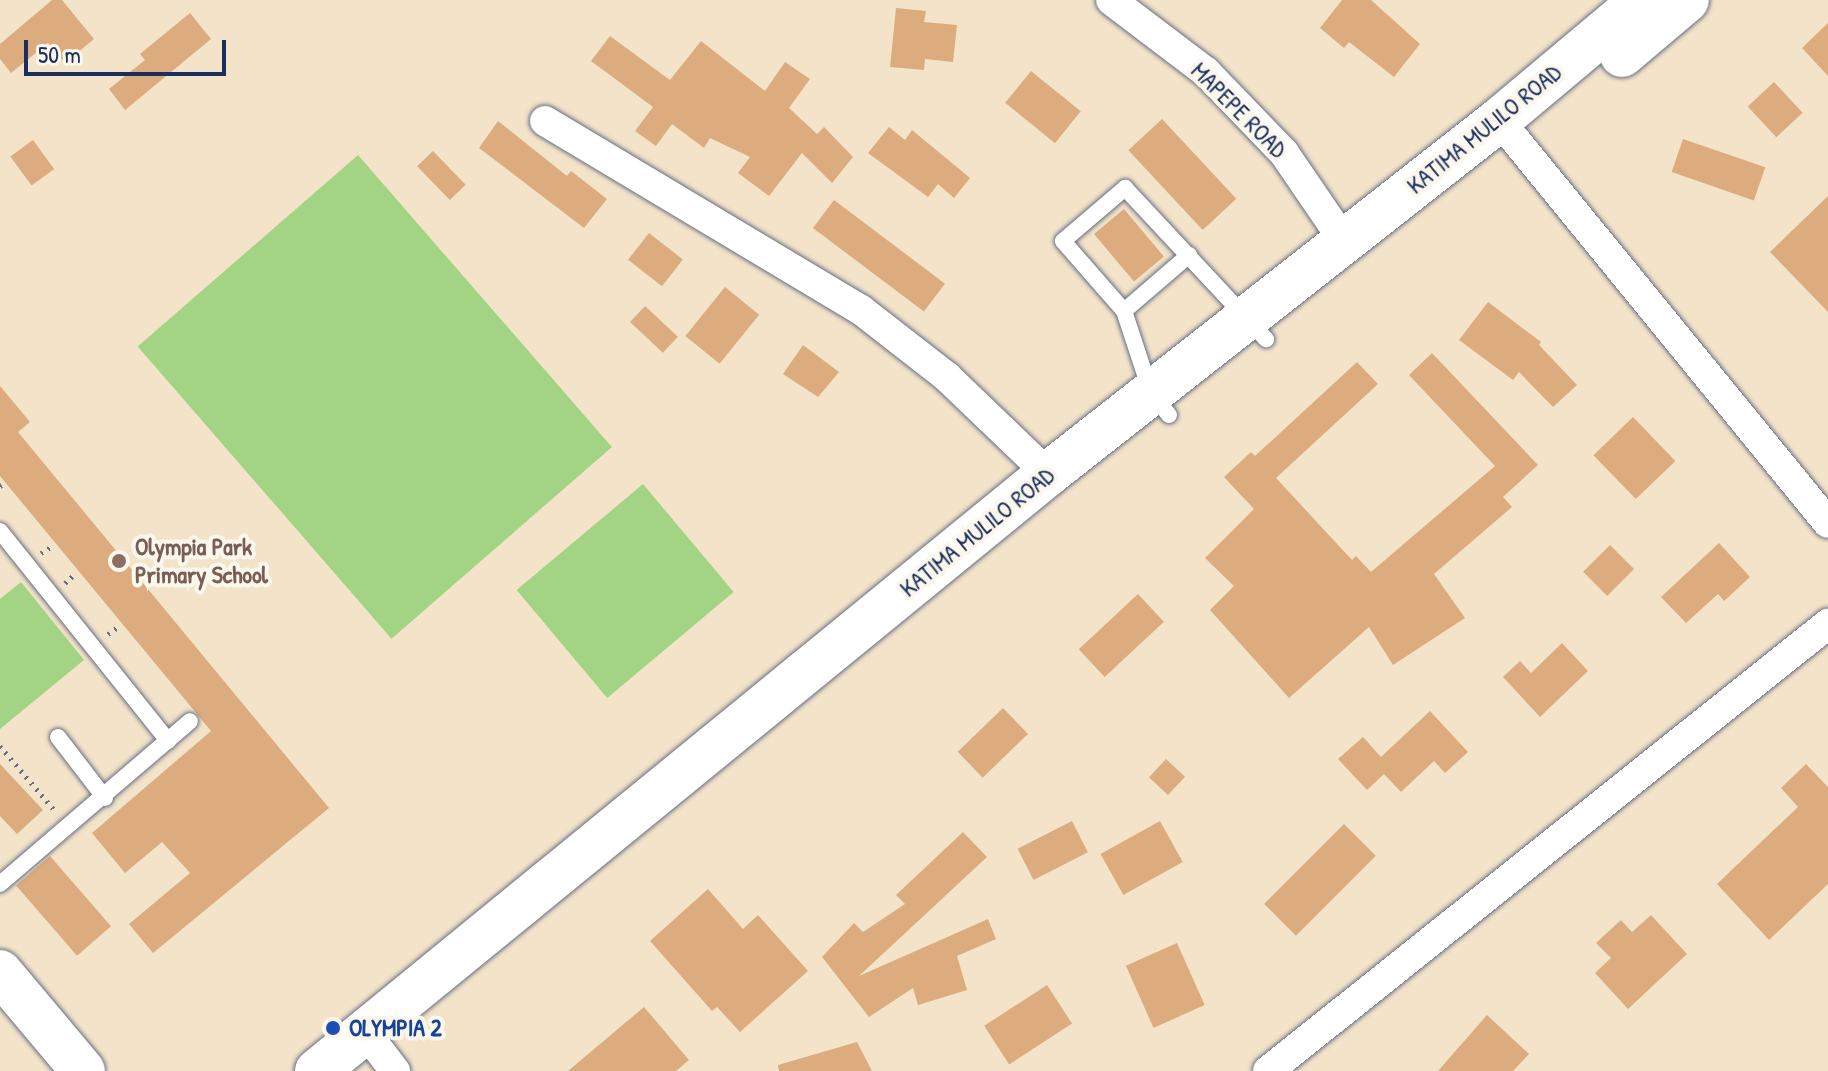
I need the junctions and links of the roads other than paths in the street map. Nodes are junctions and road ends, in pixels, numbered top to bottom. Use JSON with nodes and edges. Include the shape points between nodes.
{"nodes":[{"id":1,"x":1111,"y":0,"type":"edge"},
{"id":2,"x":1642,"y":0,"type":"edge"},
{"id":3,"x":1687,"y":0,"type":"edge"},
{"id":4,"x":545,"y":121,"type":"dead end"},
{"id":5,"x":1508,"y":132,"type":"junction"},
{"id":6,"x":1344,"y":241,"type":"junction"},
{"id":7,"x":1189,"y":255,"type":"junction"},
{"id":8,"x":1124,"y":311,"type":"junction"},
{"id":9,"x":1256,"y":328,"type":"junction"},
{"id":10,"x":1160,"y":404,"type":"junction"},
{"id":11,"x":1048,"y":474,"type":"junction"},
{"id":12,"x":1828,"y":523,"type":"edge"},
{"id":13,"x":0,"y":531,"type":"edge"},
{"id":14,"x":1828,"y":624,"type":"edge"},
{"id":15,"x":190,"y":721,"type":"dead end"},
{"id":16,"x":58,"y":737,"type":"dead end"},
{"id":17,"x":168,"y":741,"type":"junction"},
{"id":18,"x":105,"y":798,"type":"junction"},
{"id":19,"x":0,"y":884,"type":"edge"},
{"id":20,"x":0,"y":972,"type":"edge"},
{"id":21,"x":377,"y":1058,"type":"edge"},
{"id":22,"x":83,"y":1071,"type":"edge"},
{"id":23,"x":317,"y":1071,"type":"edge"},
{"id":24,"x":1268,"y":1071,"type":"edge"}],
"edges":[{"from":1,"to":6,"type":"street","name":"MAPEPE ROAD","via":[[1206,72],[1284,153]]},
{"from":2,"to":5,"type":"main road","name":"KATIMA MULILO ROAD"},
{"from":3,"to":5,"type":"main road","name":"KATIMA MULILO ROAD"},
{"from":4,"to":11,"type":"street","via":[[861,310],[947,377]]},
{"from":5,"to":6,"type":"main road","name":"KATIMA MULILO ROAD"},
{"from":5,"to":9,"type":"main road","name":"KATIMA MULILO ROAD"},
{"from":5,"to":12,"type":"street"},
{"from":6,"to":9,"type":"main road","name":"KATIMA MULILO ROAD"},
{"from":7,"to":8,"type":"lane"},
{"from":7,"to":8,"type":"lane","via":[[1125,188],[1063,241]]},
{"from":7,"to":9,"type":"lane"},
{"from":8,"to":10,"type":"lane"},
{"from":9,"to":10,"type":"main road","name":"KATIMA MULILO ROAD"},
{"from":10,"to":11,"type":"main road","name":"KATIMA MULILO ROAD"},
{"from":10,"to":21,"type":"main road","name":"KATIMA MULILO ROAD"},
{"from":11,"to":21,"type":"main road","name":"KATIMA MULILO ROAD"},
{"from":13,"to":17,"type":"lane"},
{"from":14,"to":24,"type":"street"},
{"from":15,"to":17,"type":"lane"},
{"from":16,"to":18,"type":"lane"},
{"from":17,"to":18,"type":"lane"},
{"from":18,"to":19,"type":"lane"},
{"from":20,"to":22,"type":"main road"},
{"from":21,"to":23,"type":"main road","name":"KATIMA MULILO ROAD"}]}
